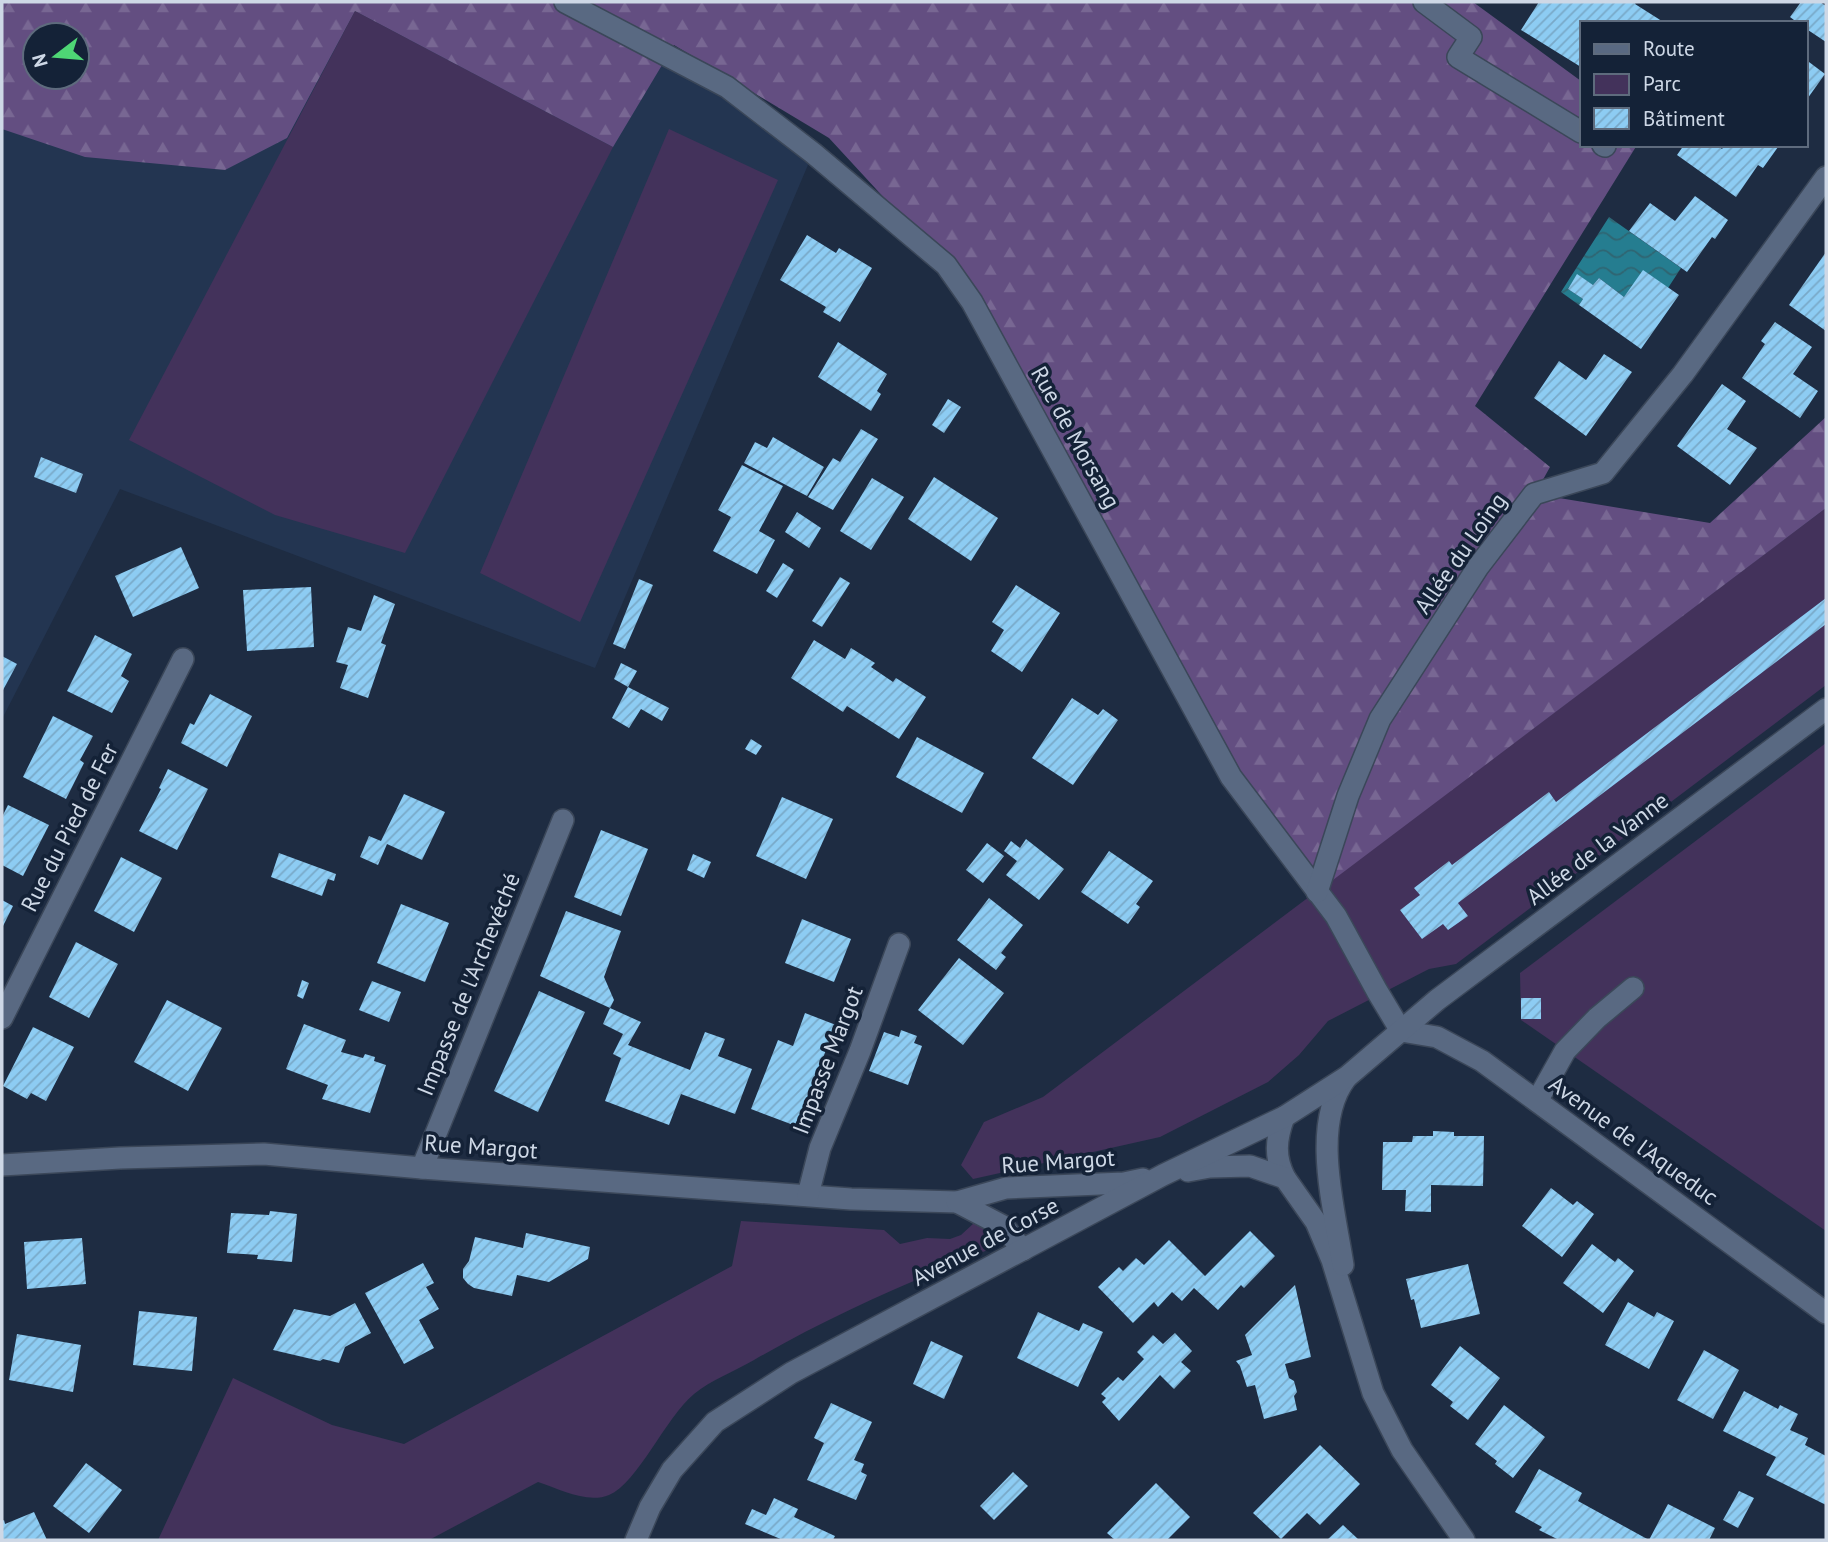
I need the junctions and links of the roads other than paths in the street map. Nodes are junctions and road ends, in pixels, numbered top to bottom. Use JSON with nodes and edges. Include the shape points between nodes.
{"nodes":[{"id":1,"x":565,"y":2,"type":"edge"},
{"id":2,"x":1424,"y":2,"type":"edge"},
{"id":3,"x":1580,"y":131,"type":"edge"},
{"id":4,"x":1826,"y":177,"type":"edge"},
{"id":5,"x":183,"y":659,"type":"dead end"},
{"id":6,"x":1826,"y":709,"type":"edge"},
{"id":7,"x":563,"y":820,"type":"dead end"},
{"id":8,"x":1317,"y":892,"type":"junction"},
{"id":9,"x":899,"y":944,"type":"dead end"},
{"id":10,"x":1633,"y":988,"type":"dead end"},
{"id":11,"x":2,"y":1018,"type":"edge"},
{"id":12,"x":1401,"y":1031,"type":"junction"},
{"id":13,"x":1348,"y":1076,"type":"junction"},
{"id":14,"x":1537,"y":1101,"type":"junction"},
{"id":15,"x":1284,"y":1117,"type":"junction"},
{"id":16,"x":2,"y":1165,"type":"edge"},
{"id":17,"x":422,"y":1168,"type":"junction"},
{"id":18,"x":1163,"y":1175,"type":"junction"},
{"id":19,"x":1285,"y":1178,"type":"junction"},
{"id":20,"x":808,"y":1195,"type":"junction"},
{"id":21,"x":957,"y":1202,"type":"junction"},
{"id":22,"x":1023,"y":1250,"type":"junction"},
{"id":23,"x":1826,"y":1313,"type":"edge"},
{"id":24,"x":1350,"y":1319,"type":"junction"},
{"id":25,"x":636,"y":1540,"type":"edge"},
{"id":26,"x":1464,"y":1540,"type":"edge"}],
"edges":[{"from":1,"to":8,"type":"street","name":"Rue de Morsang","via":[[727,87],[946,265],[972,302],[1231,776]]},
{"from":2,"to":3,"type":"street","via":[[1471,37],[1458,57]]},
{"from":4,"to":8,"type":"street","name":"Allée du Loing","via":[[1683,373],[1602,474],[1534,494],[1478,567],[1380,719],[1348,796]]},
{"from":5,"to":11,"type":"street","name":"Rue du Pied de Fer"},
{"from":6,"to":12,"type":"street","name":"Allée de la Vanne"},
{"from":7,"to":17,"type":"street","name":"Impasse de l'Archevéché"},
{"from":8,"to":12,"type":"street","name":"Rue de Morsang","via":[[1336,916]]},
{"from":9,"to":20,"type":"street","name":"Impasse Margot","via":[[820,1149]]},
{"from":10,"to":14,"type":"street","via":[[1565,1051]]},
{"from":12,"to":13,"type":"street","name":"Avenue de Corse"},
{"from":12,"to":14,"type":"street","name":"Avenue de l'Aqueduc","via":[[1437,1037],[1482,1061]]},
{"from":13,"to":15,"type":"street","name":"Avenue de Corse"},
{"from":13,"to":24,"type":"street","via":[[1337,1090],[1329,1124],[1328,1162]]},
{"from":14,"to":23,"type":"street","name":"Avenue de l'Aqueduc"},
{"from":15,"to":18,"type":"street","name":"Avenue de Corse"},
{"from":15,"to":19,"type":"street","via":[[1276,1149]]},
{"from":16,"to":17,"type":"street","name":"Rue Margot","via":[[264,1154]]},
{"from":17,"to":20,"type":"street","name":"Rue Margot"},
{"from":18,"to":19,"type":"street","via":[[1250,1166]]},
{"from":18,"to":21,"type":"street","name":"Rue Margot","via":[[1124,1183],[1006,1188]]},
{"from":18,"to":22,"type":"street","name":"Avenue de Corse"},
{"from":19,"to":24,"type":"street","via":[[1316,1222]]},
{"from":20,"to":21,"type":"street","name":"Rue Margot"},
{"from":21,"to":22,"type":"street","name":"Rue Margot","via":[[1003,1226]]},
{"from":22,"to":25,"type":"street","name":"Avenue de Corse","via":[[791,1373],[715,1422],[672,1470]]},
{"from":24,"to":26,"type":"street","via":[[1373,1393],[1402,1450]]}]}
